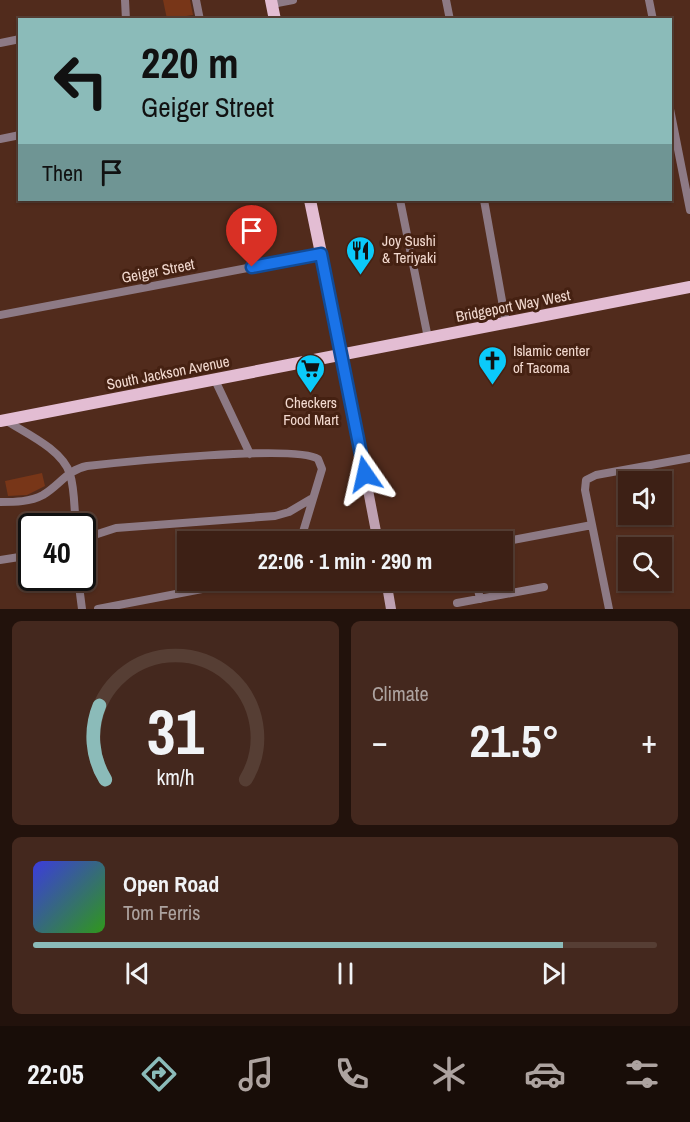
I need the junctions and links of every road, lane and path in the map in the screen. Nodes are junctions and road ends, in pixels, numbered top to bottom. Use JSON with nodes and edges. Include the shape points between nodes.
{"nodes":[{"id":1,"x":126,"y":0,"type":"edge"},
{"id":2,"x":196,"y":0,"type":"edge"},
{"id":3,"x":293,"y":0,"type":"edge"},
{"id":4,"x":446,"y":0,"type":"edge"},
{"id":5,"x":649,"y":0,"type":"edge"},
{"id":6,"x":271,"y":2,"type":"edge"},
{"id":7,"x":126,"y":18,"type":"edge"},
{"id":8,"x":200,"y":18,"type":"edge"},
{"id":9,"x":275,"y":18,"type":"edge"},
{"id":10,"x":450,"y":18,"type":"edge"},
{"id":11,"x":652,"y":18,"type":"edge"},
{"id":12,"x":18,"y":39,"type":"edge"},
{"id":13,"x":0,"y":43,"type":"edge"},
{"id":14,"x":673,"y":134,"type":"edge"},
{"id":15,"x":18,"y":135,"type":"edge"},
{"id":16,"x":0,"y":139,"type":"edge"},
{"id":17,"x":310,"y":201,"type":"edge"},
{"id":18,"x":400,"y":201,"type":"edge"},
{"id":19,"x":484,"y":201,"type":"edge"},
{"id":20,"x":690,"y":210,"type":"edge"},
{"id":21,"x":321,"y":254,"type":"junction"},
{"id":22,"x":690,"y":287,"type":"edge"},
{"id":23,"x":0,"y":315,"type":"edge"},
{"id":24,"x":506,"y":323,"type":"junction"},
{"id":25,"x":428,"y":338,"type":"junction"},
{"id":26,"x":342,"y":355,"type":"junction"},
{"id":27,"x":215,"y":380,"type":"junction"},
{"id":28,"x":2,"y":420,"type":"edge"},
{"id":29,"x":250,"y":454,"type":"junction"},
{"id":30,"x":690,"y":458,"type":"edge"},
{"id":31,"x":69,"y":472,"type":"junction"},
{"id":32,"x":314,"y":496,"type":"junction"},
{"id":33,"x":0,"y":502,"type":"edge"},
{"id":34,"x":74,"y":513,"type":"edge"},
{"id":35,"x":592,"y":525,"type":"junction"},
{"id":36,"x":303,"y":531,"type":"edge"},
{"id":37,"x":376,"y":531,"type":"edge"},
{"id":38,"x":96,"y":534,"type":"edge"},
{"id":39,"x":513,"y":540,"type":"edge"},
{"id":40,"x":18,"y":557,"type":"edge"},
{"id":41,"x":0,"y":560,"type":"edge"},
{"id":42,"x":544,"y":587,"type":"dead end"},
{"id":43,"x":80,"y":591,"type":"edge"},
{"id":44,"x":192,"y":591,"type":"edge"},
{"id":45,"x":388,"y":591,"type":"edge"},
{"id":46,"x":478,"y":591,"type":"edge"},
{"id":47,"x":480,"y":599,"type":"junction"},
{"id":48,"x":457,"y":603,"type":"dead end"},
{"id":49,"x":82,"y":609,"type":"edge"},
{"id":50,"x":98,"y":609,"type":"edge"},
{"id":51,"x":391,"y":609,"type":"edge"},
{"id":52,"x":609,"y":609,"type":"edge"}],
"edges":[{"from":1,"to":7,"type":"street"},
{"from":2,"to":8,"type":"street"},
{"from":3,"to":6,"type":"street"},
{"from":4,"to":10,"type":"street"},
{"from":5,"to":11,"type":"street"},
{"from":6,"to":9,"type":"main road"},
{"from":12,"to":13,"type":"street"},
{"from":14,"to":20,"type":"street"},
{"from":15,"to":16,"type":"street"},
{"from":17,"to":21,"type":"main road"},
{"from":18,"to":25,"type":"street"},
{"from":19,"to":24,"type":"street"},
{"from":21,"to":23,"type":"street","name":"Geiger Street"},
{"from":21,"to":26,"type":"main road"},
{"from":22,"to":24,"type":"main road","name":"Bridgeport Way West"},
{"from":24,"to":25,"type":"main road","name":"Bridgeport Way West"},
{"from":25,"to":26,"type":"main road","name":"Bridgeport Way West"},
{"from":26,"to":27,"type":"main road","name":"South Jackson Avenue"},
{"from":26,"to":37,"type":"street"},
{"from":27,"to":28,"type":"main road","name":"South Jackson Avenue"},
{"from":27,"to":29,"type":"street"},
{"from":28,"to":31,"type":"street","via":[[52,451]]},
{"from":29,"to":31,"type":"street","via":[[107,464]]},
{"from":29,"to":32,"type":"street","via":[[309,454],[320,461]]},
{"from":30,"to":35,"type":"street","via":[[587,479]]},
{"from":31,"to":33,"type":"street","via":[[37,498]]},
{"from":31,"to":34,"type":"street"},
{"from":32,"to":36,"type":"street"},
{"from":32,"to":38,"type":"street","via":[[275,516],[116,528]]},
{"from":35,"to":39,"type":"street"},
{"from":35,"to":52,"type":"street"},
{"from":40,"to":41,"type":"street"},
{"from":42,"to":47,"type":"street"},
{"from":43,"to":49,"type":"street"},
{"from":44,"to":50,"type":"street"},
{"from":45,"to":51,"type":"street"},
{"from":46,"to":47,"type":"street"},
{"from":47,"to":48,"type":"street"}]}
